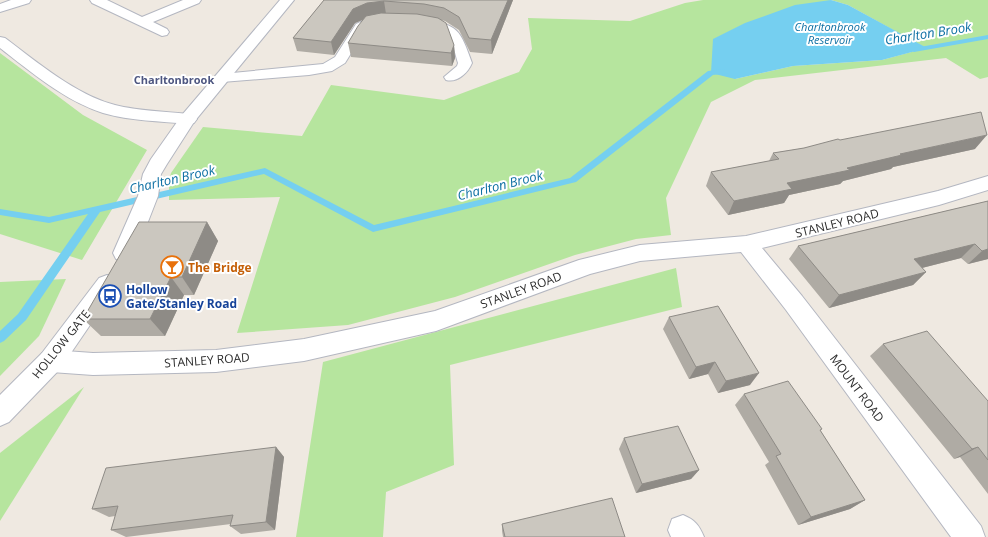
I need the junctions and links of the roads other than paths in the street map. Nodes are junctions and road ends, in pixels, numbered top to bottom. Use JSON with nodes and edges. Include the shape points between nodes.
{"nodes":[{"id":1,"x":24,"y":0,"type":"edge"},
{"id":2,"x":98,"y":0,"type":"edge"},
{"id":3,"x":194,"y":0,"type":"edge"},
{"id":4,"x":287,"y":0,"type":"edge"},
{"id":5,"x":0,"y":8,"type":"edge"},
{"id":6,"x":380,"y":20,"type":"edge"},
{"id":7,"x":142,"y":22,"type":"junction"},
{"id":8,"x":409,"y":22,"type":"edge"},
{"id":9,"x":162,"y":32,"type":"dead end"},
{"id":10,"x":0,"y":41,"type":"edge"},
{"id":11,"x":451,"y":77,"type":"dead end"},
{"id":12,"x":222,"y":78,"type":"junction"},
{"id":13,"x":188,"y":119,"type":"junction"},
{"id":14,"x":988,"y":183,"type":"edge"},
{"id":15,"x":746,"y":244,"type":"junction"},
{"id":16,"x":51,"y":361,"type":"junction"},
{"id":17,"x":0,"y":413,"type":"edge"},
{"id":18,"x":964,"y":536,"type":"edge"}],
"edges":[{"from":1,"to":5,"type":"street"},
{"from":2,"to":7,"type":"street"},
{"from":3,"to":7,"type":"street"},
{"from":4,"to":12,"type":"street","name":"HOLLOW GATE"},
{"from":6,"to":12,"type":"lane","via":[[361,27],[340,60],[327,68]]},
{"from":7,"to":9,"type":"street"},
{"from":8,"to":11,"type":"lane","via":[[439,25],[453,31],[465,63],[463,68]]},
{"from":10,"to":13,"type":"street","via":[[58,83],[101,107]]},
{"from":12,"to":13,"type":"street","name":"HOLLOW GATE"},
{"from":13,"to":16,"type":"street","name":"HOLLOW GATE","via":[[152,174],[148,196],[112,277]]},
{"from":14,"to":15,"type":"street","name":"STANLEY ROAD","via":[[932,200]]},
{"from":15,"to":16,"type":"street","name":"STANLEY ROAD","via":[[640,254],[587,266],[436,321],[304,350],[216,361],[93,364]]},
{"from":15,"to":18,"type":"street","name":"MOUNT ROAD","via":[[794,303]]},
{"from":16,"to":17,"type":"street","name":"HOLLOW GATE"}]}
